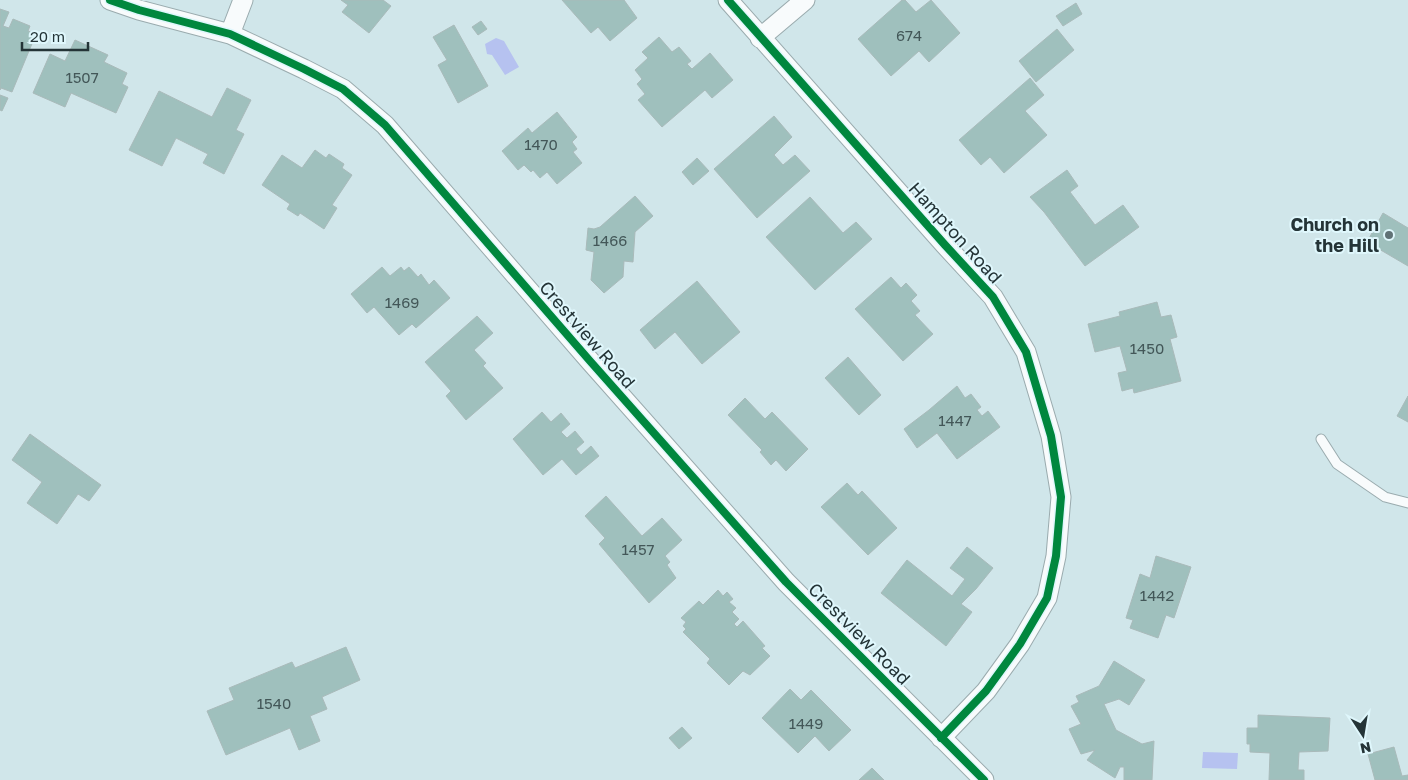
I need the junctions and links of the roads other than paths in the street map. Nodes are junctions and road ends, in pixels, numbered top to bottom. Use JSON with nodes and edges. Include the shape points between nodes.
{"nodes":[{"id":1,"x":110,"y":0,"type":"edge"},
{"id":2,"x":243,"y":0,"type":"edge"},
{"id":3,"x":728,"y":0,"type":"edge"},
{"id":4,"x":805,"y":0,"type":"edge"},
{"id":5,"x":230,"y":34,"type":"junction"},
{"id":6,"x":760,"y":38,"type":"junction"},
{"id":7,"x":1321,"y":439,"type":"dead end"},
{"id":8,"x":1408,"y":502,"type":"edge"},
{"id":9,"x":941,"y":738,"type":"junction"},
{"id":10,"x":984,"y":780,"type":"edge"}],
"edges":[{"from":1,"to":5,"type":"street","name":"Crestview Road"},
{"from":2,"to":5,"type":"street"},
{"from":3,"to":6,"type":"street","name":"Hampton Road"},
{"from":4,"to":6,"type":"street"},
{"from":5,"to":9,"type":"street","name":"Crestview Road","via":[[343,89],[385,125],[786,582]]},
{"from":6,"to":9,"type":"street","name":"Hampton Road","via":[[993,297],[1026,352],[1051,436],[1061,497],[1056,556],[1047,598],[1020,644],[986,691]]},
{"from":7,"to":8,"type":"lane","via":[[1337,464],[1385,497]]},
{"from":9,"to":10,"type":"street","name":"Crestview Road"}]}
